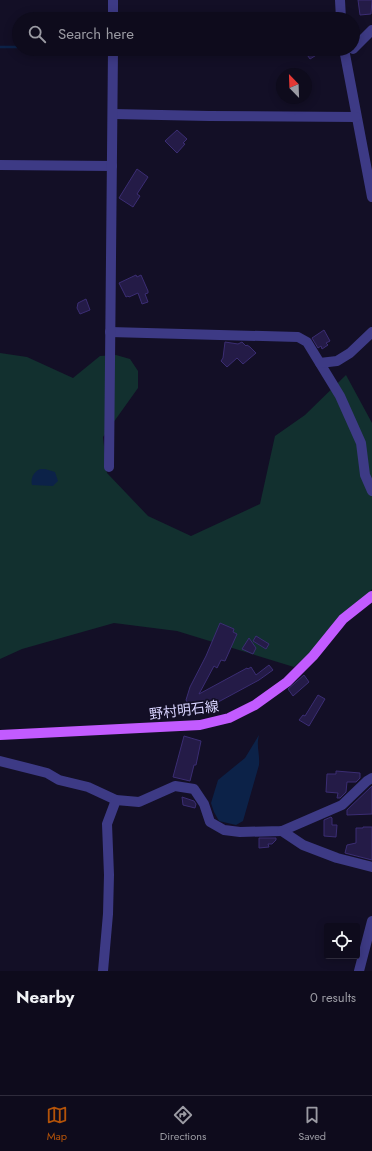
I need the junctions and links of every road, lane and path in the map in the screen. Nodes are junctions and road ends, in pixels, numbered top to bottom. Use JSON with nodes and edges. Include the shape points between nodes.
{"nodes":[{"id":1,"x":113,"y":0,"type":"edge"},
{"id":2,"x":340,"y":0,"type":"edge"},
{"id":3,"x":113,"y":12,"type":"edge"},
{"id":4,"x":341,"y":12,"type":"edge"},
{"id":5,"x":372,"y":30,"type":"edge"},
{"id":6,"x":360,"y":41,"type":"edge"},
{"id":7,"x":113,"y":56,"type":"edge"},
{"id":8,"x":350,"y":56,"type":"edge"},
{"id":9,"x":112,"y":114,"type":"junction"},
{"id":10,"x":356,"y":117,"type":"junction"},
{"id":11,"x":0,"y":165,"type":"edge"},
{"id":12,"x":112,"y":166,"type":"junction"},
{"id":13,"x":372,"y":197,"type":"edge"},
{"id":14,"x":110,"y":332,"type":"junction"},
{"id":15,"x":372,"y":332,"type":"edge"},
{"id":16,"x":320,"y":363,"type":"junction"},
{"id":17,"x":109,"y":467,"type":"dead end"},
{"id":18,"x":372,"y":491,"type":"edge"},
{"id":19,"x":372,"y":596,"type":"edge"},
{"id":20,"x":0,"y":735,"type":"edge"},
{"id":21,"x":0,"y":761,"type":"edge"},
{"id":22,"x":372,"y":778,"type":"edge"},
{"id":23,"x":116,"y":800,"type":"junction"},
{"id":24,"x":282,"y":831,"type":"junction"},
{"id":25,"x":372,"y":867,"type":"edge"},
{"id":26,"x":372,"y":921,"type":"edge"},
{"id":27,"x":370,"y":937,"type":"edge"},
{"id":28,"x":103,"y":971,"type":"edge"},
{"id":29,"x":359,"y":971,"type":"edge"}],
"edges":[{"from":1,"to":3,"type":"street"},
{"from":2,"to":4,"type":"street"},
{"from":5,"to":6,"type":"street"},
{"from":7,"to":9,"type":"street"},
{"from":8,"to":10,"type":"street"},
{"from":9,"to":10,"type":"street"},
{"from":9,"to":12,"type":"street"},
{"from":10,"to":13,"type":"street"},
{"from":11,"to":12,"type":"street"},
{"from":12,"to":14,"type":"street"},
{"from":14,"to":16,"type":"street","via":[[298,337],[307,342]]},
{"from":14,"to":17,"type":"street"},
{"from":15,"to":16,"type":"street","via":[[350,353],[337,361]]},
{"from":16,"to":18,"type":"street","via":[[340,396],[362,443],[365,475]]},
{"from":19,"to":20,"type":"main road","name":"野村明石線","via":[[343,619],[313,656],[287,682],[255,705],[229,718],[200,725]]},
{"from":21,"to":23,"type":"street","via":[[47,773],[59,780],[88,787]]},
{"from":22,"to":24,"type":"street","via":[[342,804]]},
{"from":23,"to":24,"type":"street","via":[[139,802],[175,786],[194,789],[204,804],[210,822],[224,830]]},
{"from":23,"to":28,"type":"street","via":[[107,824],[108,914]]},
{"from":24,"to":25,"type":"street","via":[[303,845],[337,858]]},
{"from":26,"to":27,"type":"street"},
{"from":27,"to":29,"type":"street"}]}
